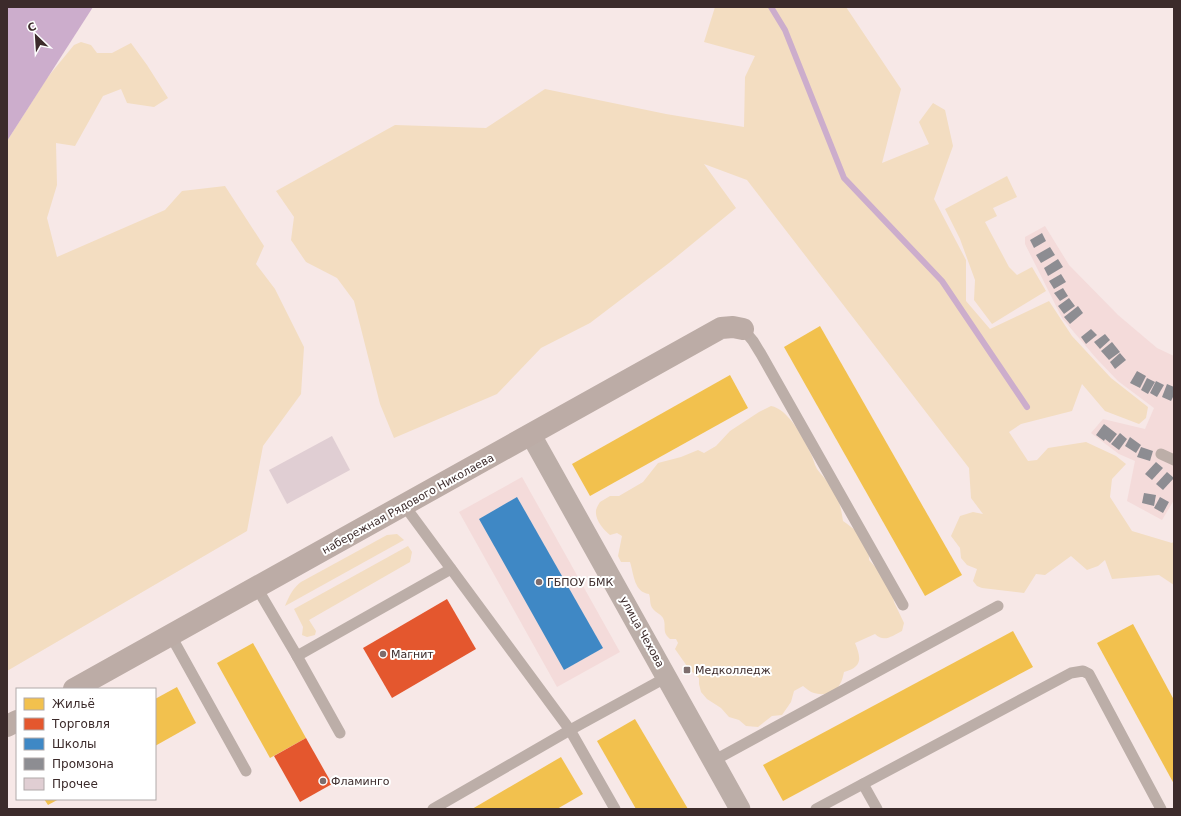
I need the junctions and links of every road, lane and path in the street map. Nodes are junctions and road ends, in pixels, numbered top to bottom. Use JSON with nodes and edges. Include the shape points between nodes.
{"nodes":[{"id":1,"x":743,"y":329,"type":"joint"},
{"id":2,"x":531,"y":435,"type":"junction"},
{"id":3,"x":1161,"y":454,"type":"dead end"},
{"id":4,"x":1174,"y":460,"type":"edge"},
{"id":5,"x":404,"y":505,"type":"junction"},
{"id":6,"x":451,"y":569,"type":"junction"},
{"id":7,"x":257,"y":588,"type":"junction"},
{"id":8,"x":903,"y":605,"type":"dead end"},
{"id":9,"x":998,"y":606,"type":"dead end"},
{"id":10,"x":171,"y":636,"type":"junction"},
{"id":11,"x":297,"y":656,"type":"junction"},
{"id":12,"x":667,"y":677,"type":"junction"},
{"id":13,"x":76,"y":688,"type":"edge"},
{"id":14,"x":16,"y":721,"type":"edge"},
{"id":15,"x":7,"y":726,"type":"edge"},
{"id":16,"x":570,"y":730,"type":"junction"},
{"id":17,"x":340,"y":733,"type":"dead end"},
{"id":18,"x":713,"y":761,"type":"junction"},
{"id":19,"x":246,"y":772,"type":"dead end"},
{"id":20,"x":863,"y":784,"type":"junction"},
{"id":21,"x":433,"y":809,"type":"edge"},
{"id":22,"x":615,"y":809,"type":"edge"},
{"id":23,"x":740,"y":809,"type":"edge"},
{"id":24,"x":816,"y":809,"type":"edge"},
{"id":25,"x":877,"y":809,"type":"edge"},
{"id":26,"x":1161,"y":809,"type":"edge"}],
"edges":[{"from":1,"to":2,"type":"street","name":"набережная Рядового Николаева","via":[[721,328]]},
{"from":1,"to":8,"type":"lane","via":[[761,354]]},
{"from":2,"to":5,"type":"street","name":"набережная Рядового Николаева"},
{"from":2,"to":12,"type":"street","name":"улица Чехова"},
{"from":3,"to":4,"type":"lane"},
{"from":5,"to":6,"type":"lane"},
{"from":5,"to":7,"type":"street","name":"набережная Рядового Николаева"},
{"from":6,"to":11,"type":"lane"},
{"from":6,"to":16,"type":"lane"},
{"from":7,"to":10,"type":"street","name":"набережная Рядового Николаева"},
{"from":7,"to":11,"type":"lane"},
{"from":9,"to":18,"type":"lane"},
{"from":10,"to":13,"type":"street","name":"набережная Рядового Николаева"},
{"from":10,"to":19,"type":"lane"},
{"from":11,"to":17,"type":"lane"},
{"from":12,"to":16,"type":"lane"},
{"from":12,"to":18,"type":"street","name":"улица Чехова"},
{"from":14,"to":15,"type":"street"},
{"from":16,"to":21,"type":"lane"},
{"from":16,"to":22,"type":"lane"},
{"from":18,"to":23,"type":"street","name":"улица Чехова"},
{"from":20,"to":24,"type":"lane"},
{"from":20,"to":25,"type":"lane"},
{"from":20,"to":26,"type":"lane","via":[[1071,673],[1083,671],[1090,674]]}]}
